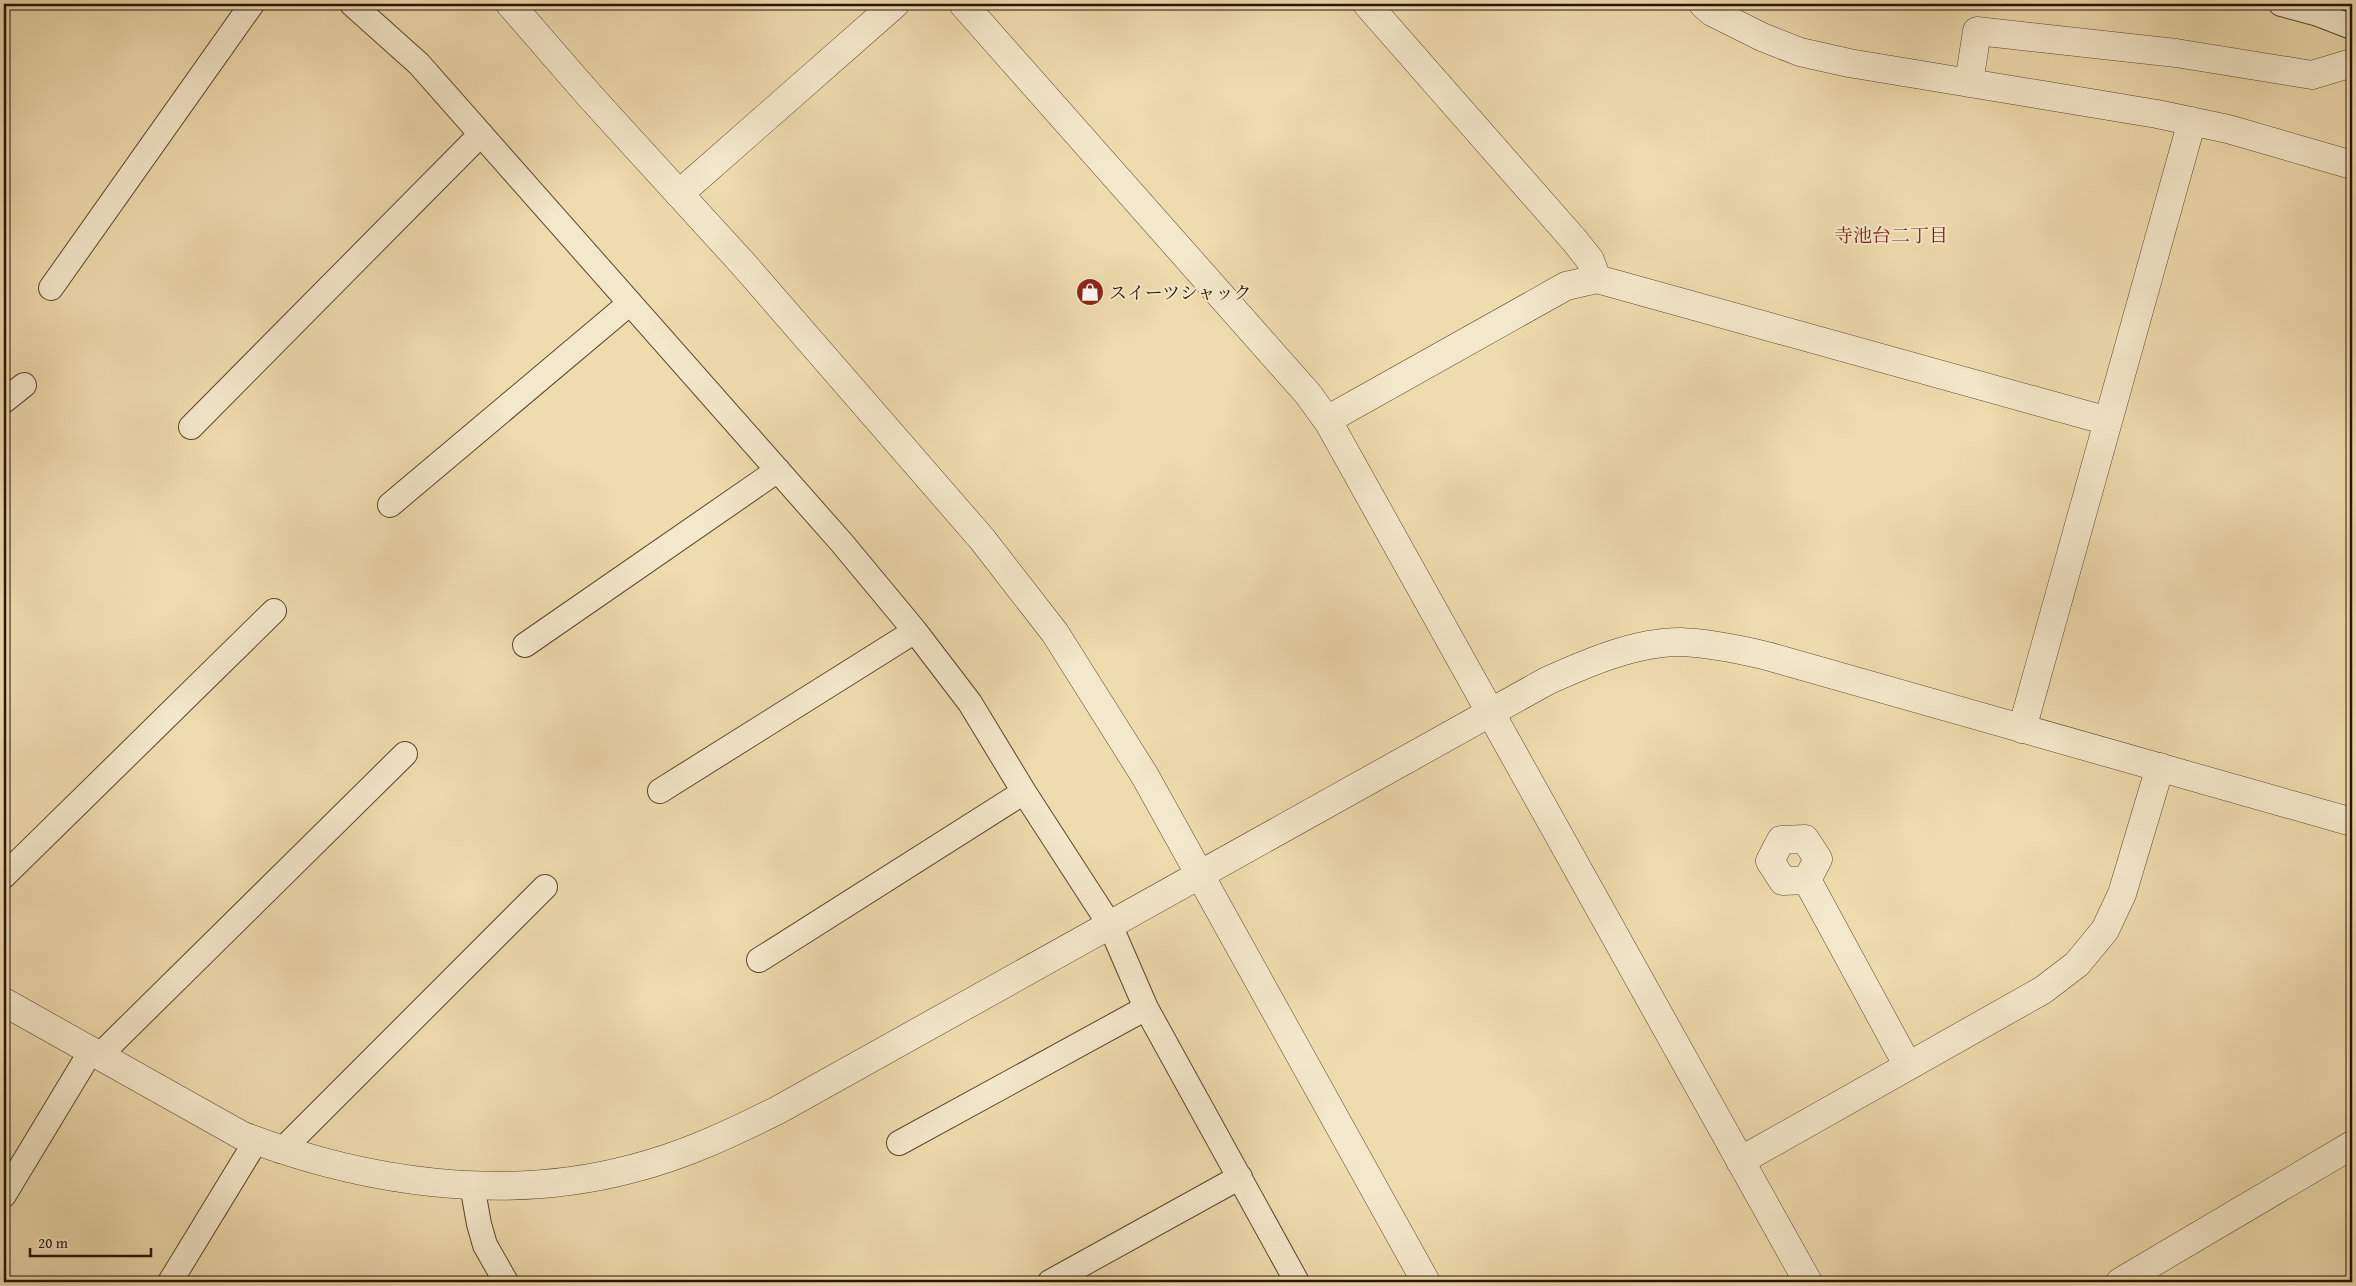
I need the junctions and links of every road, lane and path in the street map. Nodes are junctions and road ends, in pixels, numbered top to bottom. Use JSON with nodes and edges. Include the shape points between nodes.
{"nodes":[{"id":1,"x":252,"y":4,"type":"edge"},
{"id":2,"x":352,"y":4,"type":"edge"},
{"id":3,"x":510,"y":4,"type":"edge"},
{"id":4,"x":895,"y":4,"type":"edge"},
{"id":5,"x":963,"y":4,"type":"edge"},
{"id":6,"x":1367,"y":4,"type":"edge"},
{"id":7,"x":1703,"y":4,"type":"edge"},
{"id":8,"x":2281,"y":4,"type":"edge"},
{"id":9,"x":2352,"y":27,"type":"edge"},
{"id":10,"x":2352,"y":63,"type":"edge"},
{"id":11,"x":1968,"y":83,"type":"junction"},
{"id":12,"x":2192,"y":121,"type":"junction"},
{"id":13,"x":481,"y":134,"type":"junction"},
{"id":14,"x":2352,"y":164,"type":"edge"},
{"id":15,"x":679,"y":194,"type":"junction"},
{"id":16,"x":1597,"y":278,"type":"junction"},
{"id":17,"x":52,"y":288,"type":"dead end"},
{"id":18,"x":630,"y":304,"type":"junction"},
{"id":19,"x":24,"y":384,"type":"dead end"},
{"id":20,"x":4,"y":401,"type":"edge"},
{"id":21,"x":1328,"y":420,"type":"junction"},
{"id":22,"x":2108,"y":421,"type":"junction"},
{"id":23,"x":191,"y":427,"type":"dead end"},
{"id":24,"x":778,"y":470,"type":"junction"},
{"id":25,"x":390,"y":505,"type":"dead end"},
{"id":26,"x":274,"y":611,"type":"dead end"},
{"id":27,"x":915,"y":631,"type":"junction"},
{"id":28,"x":525,"y":645,"type":"dead end"},
{"id":29,"x":1491,"y":713,"type":"junction"},
{"id":30,"x":2022,"y":729,"type":"junction"},
{"id":31,"x":405,"y":754,"type":"dead end"},
{"id":32,"x":2160,"y":767,"type":"junction"},
{"id":33,"x":660,"y":791,"type":"dead end"},
{"id":34,"x":1024,"y":792,"type":"junction"},
{"id":35,"x":2352,"y":822,"type":"edge"},
{"id":36,"x":1200,"y":875,"type":"junction"},
{"id":37,"x":4,"y":876,"type":"edge"},
{"id":38,"x":1807,"y":880,"type":"dead end"},
{"id":39,"x":546,"y":888,"type":"dead end"},
{"id":40,"x":1110,"y":925,"type":"junction"},
{"id":41,"x":759,"y":960,"type":"dead end"},
{"id":42,"x":4,"y":1002,"type":"edge"},
{"id":43,"x":1146,"y":1008,"type":"junction"},
{"id":44,"x":95,"y":1053,"type":"junction"},
{"id":45,"x":1908,"y":1066,"type":"junction"},
{"id":46,"x":899,"y":1143,"type":"dead end"},
{"id":47,"x":2352,"y":1145,"type":"edge"},
{"id":48,"x":269,"y":1146,"type":"junction"},
{"id":49,"x":1740,"y":1161,"type":"junction"},
{"id":50,"x":1240,"y":1177,"type":"junction"},
{"id":51,"x":472,"y":1185,"type":"junction"},
{"id":52,"x":4,"y":1195,"type":"edge"},
{"id":53,"x":170,"y":1282,"type":"edge"},
{"id":54,"x":506,"y":1282,"type":"edge"},
{"id":55,"x":1050,"y":1282,"type":"edge"},
{"id":56,"x":1297,"y":1282,"type":"edge"},
{"id":57,"x":1426,"y":1282,"type":"edge"},
{"id":58,"x":1808,"y":1282,"type":"edge"},
{"id":59,"x":2120,"y":1282,"type":"edge"}],
"edges":[{"from":1,"to":17,"type":"lane"},
{"from":2,"to":13,"type":"lane","via":[[419,64]]},
{"from":3,"to":15,"type":"street"},
{"from":4,"to":15,"type":"street"},
{"from":5,"to":21,"type":"street"},
{"from":6,"to":16,"type":"street","via":[[1575,241],[1590,260]]},
{"from":7,"to":11,"type":"street","via":[[1712,12],[1762,37],[1800,52]]},
{"from":8,"to":9,"type":"lane"},
{"from":10,"to":11,"type":"street","via":[[2312,75],[2176,53],[1977,31]]},
{"from":11,"to":12,"type":"street"},
{"from":12,"to":14,"type":"street"},
{"from":12,"to":22,"type":"street"},
{"from":13,"to":18,"type":"lane"},
{"from":13,"to":23,"type":"lane"},
{"from":15,"to":36,"type":"street","via":[[982,539],[1055,634],[1145,776]]},
{"from":16,"to":21,"type":"street","via":[[1566,286]]},
{"from":16,"to":22,"type":"street"},
{"from":18,"to":24,"type":"lane"},
{"from":18,"to":25,"type":"lane"},
{"from":19,"to":20,"type":"lane"},
{"from":21,"to":29,"type":"street"},
{"from":22,"to":30,"type":"street"},
{"from":24,"to":27,"type":"lane"},
{"from":24,"to":28,"type":"lane"},
{"from":26,"to":37,"type":"lane"},
{"from":27,"to":33,"type":"lane"},
{"from":27,"to":34,"type":"lane","via":[[970,703]]},
{"from":29,"to":30,"type":"street","via":[[1547,681],[1590,662],[1636,648],[1678,642],[1723,646],[1767,656]]},
{"from":29,"to":36,"type":"street"},
{"from":29,"to":49,"type":"street"},
{"from":30,"to":32,"type":"street"},
{"from":31,"to":44,"type":"lane"},
{"from":32,"to":35,"type":"street"},
{"from":32,"to":45,"type":"street","via":[[2122,894],[2106,930],[2077,964],[2043,990]]},
{"from":34,"to":40,"type":"lane"},
{"from":34,"to":41,"type":"lane"},
{"from":36,"to":40,"type":"street"},
{"from":36,"to":57,"type":"street"},
{"from":38,"to":45,"type":"street"},
{"from":39,"to":48,"type":"lane"},
{"from":40,"to":43,"type":"lane"},
{"from":40,"to":51,"type":"street","via":[[778,1110],[712,1142],[630,1170],[574,1180]]},
{"from":42,"to":44,"type":"street"},
{"from":43,"to":46,"type":"lane"},
{"from":43,"to":50,"type":"lane"},
{"from":44,"to":48,"type":"street","via":[[200,1113]]},
{"from":44,"to":52,"type":"lane"},
{"from":45,"to":49,"type":"street"},
{"from":47,"to":59,"type":"street"},
{"from":48,"to":51,"type":"street","via":[[375,1174],[419,1182]]},
{"from":48,"to":53,"type":"lane"},
{"from":49,"to":58,"type":"street"},
{"from":50,"to":55,"type":"lane"},
{"from":50,"to":56,"type":"lane"},
{"from":51,"to":54,"type":"lane","via":[[485,1245]]}]}
